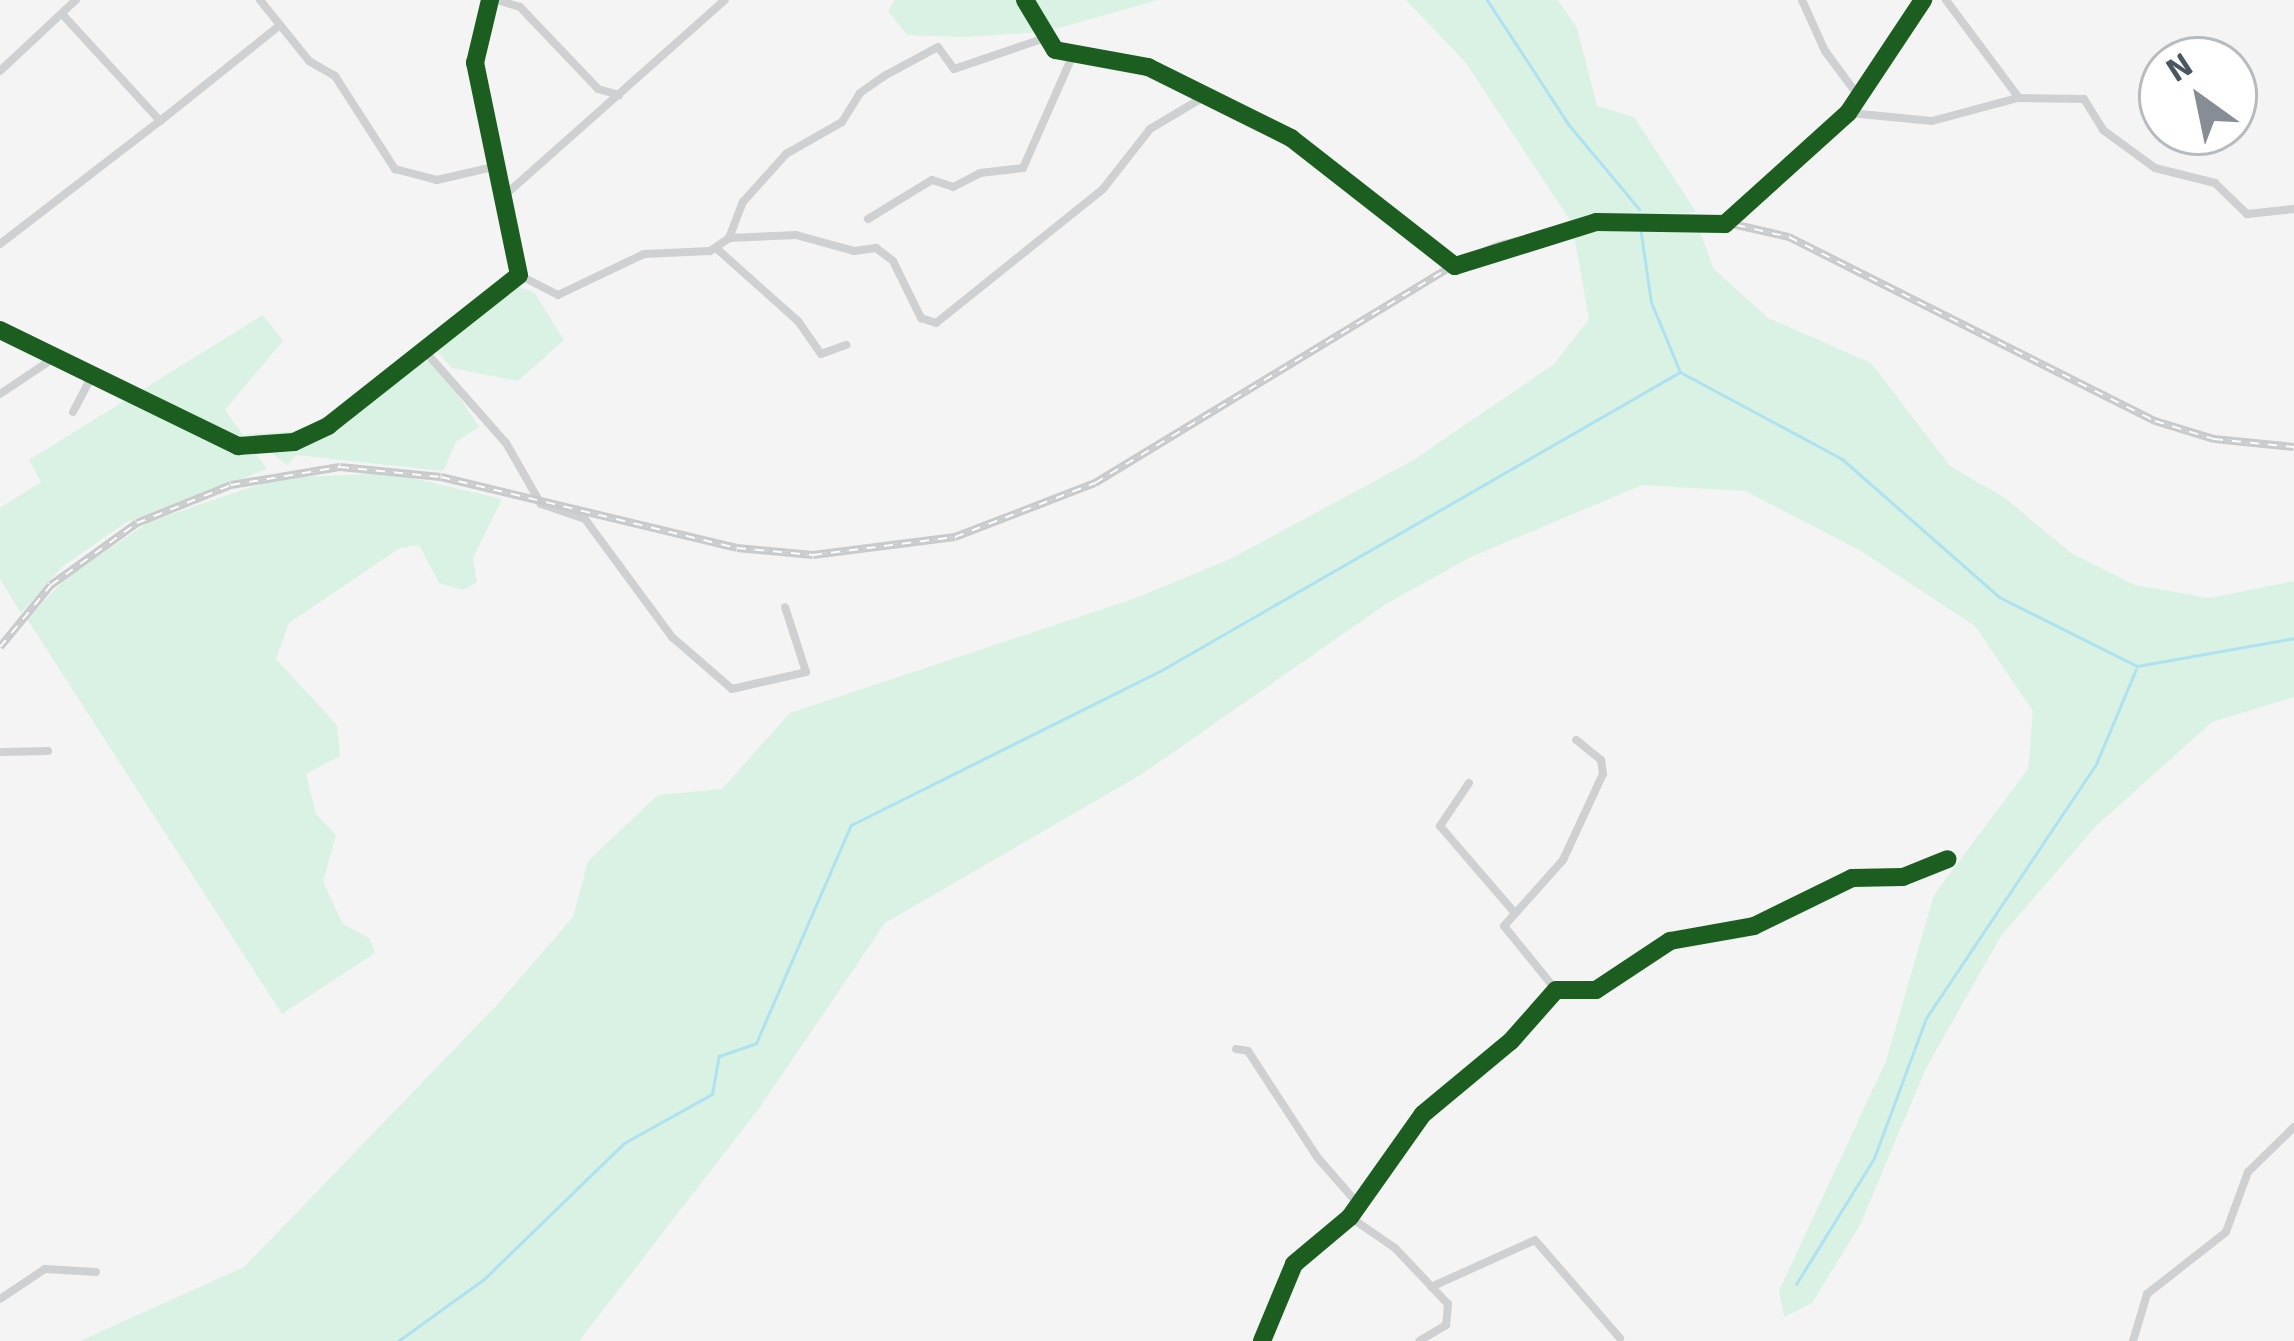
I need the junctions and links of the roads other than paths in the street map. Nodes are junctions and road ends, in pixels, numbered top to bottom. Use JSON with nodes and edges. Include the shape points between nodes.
{"nodes":[{"id":1,"x":76,"y":0,"type":"edge"},
{"id":2,"x":260,"y":0,"type":"edge"},
{"id":3,"x":494,"y":0,"type":"edge"},
{"id":4,"x":725,"y":0,"type":"edge"},
{"id":5,"x":1025,"y":0,"type":"edge"},
{"id":6,"x":1802,"y":0,"type":"edge"},
{"id":7,"x":1923,"y":0,"type":"edge"},
{"id":8,"x":1946,"y":0,"type":"edge"},
{"id":9,"x":63,"y":15,"type":"junction"},
{"id":10,"x":279,"y":26,"type":"junction"},
{"id":11,"x":1045,"y":38,"type":"junction"},
{"id":12,"x":1072,"y":58,"type":"junction"},
{"id":13,"x":0,"y":71,"type":"edge"},
{"id":14,"x":619,"y":95,"type":"junction"},
{"id":15,"x":1207,"y":95,"type":"junction"},
{"id":16,"x":1860,"y":98,"type":"junction"},
{"id":17,"x":2019,"y":98,"type":"junction"},
{"id":18,"x":1848,"y":113,"type":"junction"},
{"id":19,"x":160,"y":121,"type":"junction"},
{"id":20,"x":493,"y":167,"type":"junction"},
{"id":21,"x":504,"y":196,"type":"junction"},
{"id":22,"x":2294,"y":209,"type":"edge"},
{"id":23,"x":868,"y":218,"type":"dead end"},
{"id":24,"x":729,"y":238,"type":"junction"},
{"id":25,"x":0,"y":244,"type":"edge"},
{"id":26,"x":716,"y":248,"type":"junction"},
{"id":27,"x":519,"y":275,"type":"junction"},
{"id":28,"x":0,"y":330,"type":"edge"},
{"id":29,"x":846,"y":345,"type":"dead end"},
{"id":30,"x":421,"y":350,"type":"junction"},
{"id":31,"x":55,"y":357,"type":"junction"},
{"id":32,"x":92,"y":376,"type":"junction"},
{"id":33,"x":0,"y":394,"type":"edge"},
{"id":34,"x":73,"y":412,"type":"dead end"},
{"id":35,"x":785,"y":607,"type":"dead end"},
{"id":36,"x":1576,"y":740,"type":"dead end"},
{"id":37,"x":0,"y":752,"type":"edge"},
{"id":38,"x":48,"y":752,"type":"dead end"},
{"id":39,"x":1469,"y":783,"type":"dead end"},
{"id":40,"x":1948,"y":859,"type":"dead end"},
{"id":41,"x":1513,"y":911,"type":"junction"},
{"id":42,"x":1556,"y":990,"type":"junction"},
{"id":43,"x":1236,"y":1048,"type":"dead end"},
{"id":44,"x":2294,"y":1127,"type":"edge"},
{"id":45,"x":1358,"y":1204,"type":"junction"},
{"id":46,"x":1350,"y":1217,"type":"junction"},
{"id":47,"x":97,"y":1272,"type":"dead end"},
{"id":48,"x":1431,"y":1287,"type":"junction"},
{"id":49,"x":0,"y":1299,"type":"edge"},
{"id":50,"x":1620,"y":1339,"type":"edge"},
{"id":51,"x":1262,"y":1341,"type":"edge"},
{"id":52,"x":1419,"y":1341,"type":"edge"},
{"id":53,"x":2133,"y":1341,"type":"edge"}],
"edges":[{"from":1,"to":9,"type":"street"},
{"from":2,"to":10,"type":"street"},
{"from":3,"to":14,"type":"street","via":[[520,7],[598,88]]},
{"from":3,"to":20,"type":"street","via":[[474,52]]},
{"from":4,"to":14,"type":"street"},
{"from":5,"to":11,"type":"street"},
{"from":6,"to":16,"type":"street","via":[[1825,51]]},
{"from":7,"to":16,"type":"street"},
{"from":8,"to":17,"type":"street"},
{"from":9,"to":13,"type":"street"},
{"from":9,"to":19,"type":"street"},
{"from":10,"to":19,"type":"street"},
{"from":10,"to":20,"type":"street","via":[[314,66],[335,76],[395,169],[437,180]]},
{"from":11,"to":12,"type":"street"},
{"from":11,"to":24,"type":"street","via":[[953,69],[938,47],[873,83],[848,117],[793,148],[758,185]]},
{"from":12,"to":15,"type":"street","via":[[1128,61]]},
{"from":12,"to":23,"type":"street","via":[[1023,168],[985,172],[953,187],[932,180]]},
{"from":14,"to":21,"type":"street"},
{"from":15,"to":18,"type":"street","via":[[1308,149],[1455,266],[1584,224],[1725,224]]},
{"from":15,"to":24,"type":"street","via":[[1150,129],[1103,189],[936,323],[921,318],[893,261],[874,247],[850,250],[796,235]]},
{"from":16,"to":18,"type":"street"},
{"from":17,"to":18,"type":"street","via":[[1932,121]]},
{"from":17,"to":22,"type":"street","via":[[2084,99],[2104,130],[2155,168],[2215,184],[2247,214]]},
{"from":19,"to":25,"type":"street"},
{"from":20,"to":21,"type":"street"},
{"from":21,"to":27,"type":"street"},
{"from":24,"to":26,"type":"street"},
{"from":26,"to":27,"type":"street","via":[[644,254],[558,295]]},
{"from":26,"to":29,"type":"street","via":[[798,321],[820,353]]},
{"from":27,"to":30,"type":"street"},
{"from":28,"to":31,"type":"street"},
{"from":30,"to":32,"type":"street","via":[[320,431],[260,448],[216,438]]},
{"from":30,"to":35,"type":"street","via":[[503,439],[541,504],[585,519],[672,637],[732,689],[806,672]]},
{"from":31,"to":32,"type":"street"},
{"from":31,"to":33,"type":"street"},
{"from":32,"to":34,"type":"street"},
{"from":36,"to":41,"type":"street","via":[[1604,770],[1564,860]]},
{"from":37,"to":38,"type":"street"},
{"from":39,"to":41,"type":"street","via":[[1440,826]]},
{"from":40,"to":42,"type":"street","via":[[1904,877],[1852,878],[1754,926],[1670,940],[1596,990]]},
{"from":41,"to":42,"type":"street","via":[[1505,932]]},
{"from":42,"to":45,"type":"street","via":[[1511,1041],[1423,1114]]},
{"from":43,"to":45,"type":"street","via":[[1248,1052]]},
{"from":44,"to":53,"type":"street","via":[[2248,1172],[2226,1232],[2147,1294]]},
{"from":45,"to":46,"type":"street"},
{"from":46,"to":48,"type":"street"},
{"from":46,"to":51,"type":"street","via":[[1285,1275]]},
{"from":47,"to":49,"type":"street","via":[[45,1269]]},
{"from":48,"to":50,"type":"street","via":[[1535,1240]]},
{"from":48,"to":52,"type":"street","via":[[1451,1318]]}]}
